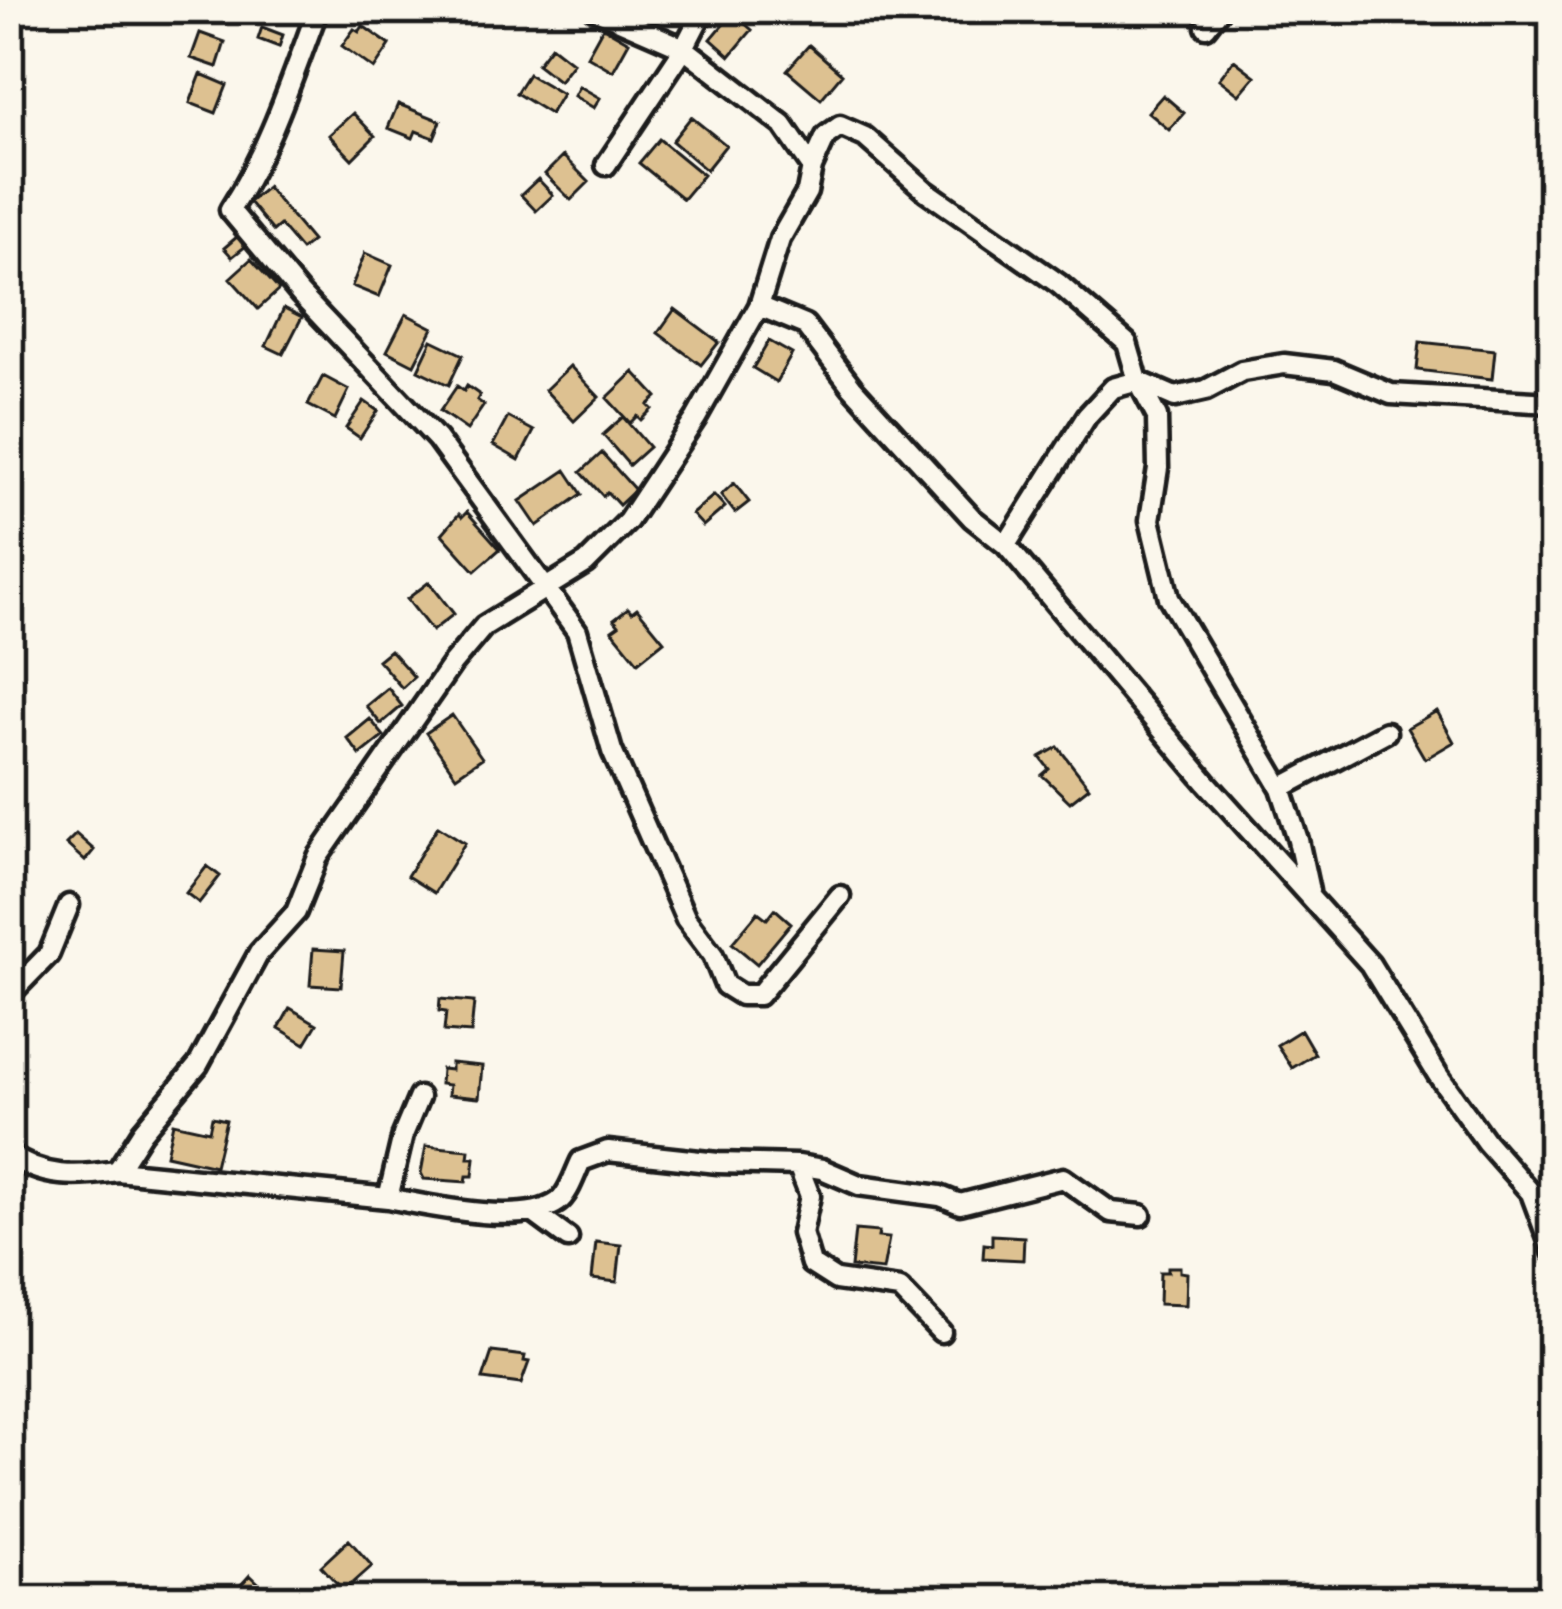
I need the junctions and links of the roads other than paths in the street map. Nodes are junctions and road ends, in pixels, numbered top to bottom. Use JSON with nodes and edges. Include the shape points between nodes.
{"nodes":[{"id":1,"x":318,"y":9,"type":"edge"},
{"id":2,"x":594,"y":9,"type":"edge"},
{"id":3,"x":704,"y":9,"type":"edge"},
{"id":4,"x":1220,"y":9,"type":"edge"},
{"id":5,"x":1206,"y":27,"type":"dead end"},
{"id":6,"x":684,"y":48,"type":"junction"},
{"id":7,"x":606,"y":165,"type":"dead end"},
{"id":8,"x":812,"y":167,"type":"junction"},
{"id":9,"x":760,"y":306,"type":"junction"},
{"id":10,"x":1138,"y":381,"type":"junction"},
{"id":11,"x":1553,"y":403,"type":"edge"},
{"id":12,"x":1006,"y":545,"type":"junction"},
{"id":13,"x":543,"y":586,"type":"junction"},
{"id":14,"x":1386,"y":732,"type":"dead end"},
{"id":15,"x":1281,"y":788,"type":"junction"},
{"id":16,"x":1310,"y":893,"type":"junction"},
{"id":17,"x":840,"y":896,"type":"dead end"},
{"id":18,"x":70,"y":905,"type":"dead end"},
{"id":19,"x":9,"y":995,"type":"edge"},
{"id":20,"x":419,"y":1097,"type":"dead end"},
{"id":21,"x":9,"y":1154,"type":"edge"},
{"id":22,"x":798,"y":1165,"type":"junction"},
{"id":23,"x":117,"y":1171,"type":"junction"},
{"id":24,"x":388,"y":1198,"type":"junction"},
{"id":25,"x":534,"y":1213,"type":"junction"},
{"id":26,"x":1141,"y":1215,"type":"dead end"},
{"id":27,"x":568,"y":1238,"type":"dead end"},
{"id":28,"x":1553,"y":1252,"type":"edge"},
{"id":29,"x":941,"y":1332,"type":"dead end"}],
"edges":[{"from":1,"to":13,"type":"street","via":[[252,176],[230,211],[437,439]]},
{"from":2,"to":6,"type":"street"},
{"from":3,"to":6,"type":"street"},
{"from":4,"to":5,"type":"street"},
{"from":6,"to":7,"type":"street"},
{"from":6,"to":8,"type":"street","via":[[783,125]]},
{"from":8,"to":9,"type":"street"},
{"from":8,"to":10,"type":"street","via":[[840,126],[865,136],[926,191],[1095,314],[1126,343]]},
{"from":9,"to":12,"type":"street","via":[[805,325],[852,387]]},
{"from":9,"to":13,"type":"street","via":[[628,521],[586,562]]},
{"from":10,"to":11,"type":"street","via":[[1174,398],[1242,370],[1284,364],[1334,370],[1391,394]]},
{"from":10,"to":12,"type":"street","via":[[1113,388],[1087,416]]},
{"from":10,"to":15,"type":"street","via":[[1157,417],[1150,520],[1169,598]]},
{"from":12,"to":16,"type":"street"},
{"from":13,"to":17,"type":"street","via":[[577,631],[612,751],[677,902],[725,985],[759,994]]},
{"from":13,"to":23,"type":"street","via":[[484,626],[452,664],[318,857],[296,912],[260,952],[198,1065]]},
{"from":14,"to":15,"type":"street"},
{"from":15,"to":16,"type":"street"},
{"from":16,"to":28,"type":"street","via":[[1370,964],[1438,1075],[1531,1193]]},
{"from":18,"to":19,"type":"street","via":[[49,954]]},
{"from":20,"to":24,"type":"street"},
{"from":21,"to":23,"type":"street","via":[[37,1172]]},
{"from":22,"to":25,"type":"street","via":[[608,1151],[581,1161],[561,1200]]},
{"from":22,"to":26,"type":"street","via":[[959,1204],[1064,1178],[1111,1212]]},
{"from":22,"to":29,"type":"street","via":[[810,1196],[802,1234],[811,1264],[836,1280],[900,1289]]},
{"from":23,"to":24,"type":"street"},
{"from":24,"to":25,"type":"street"},
{"from":25,"to":27,"type":"street"}]}
